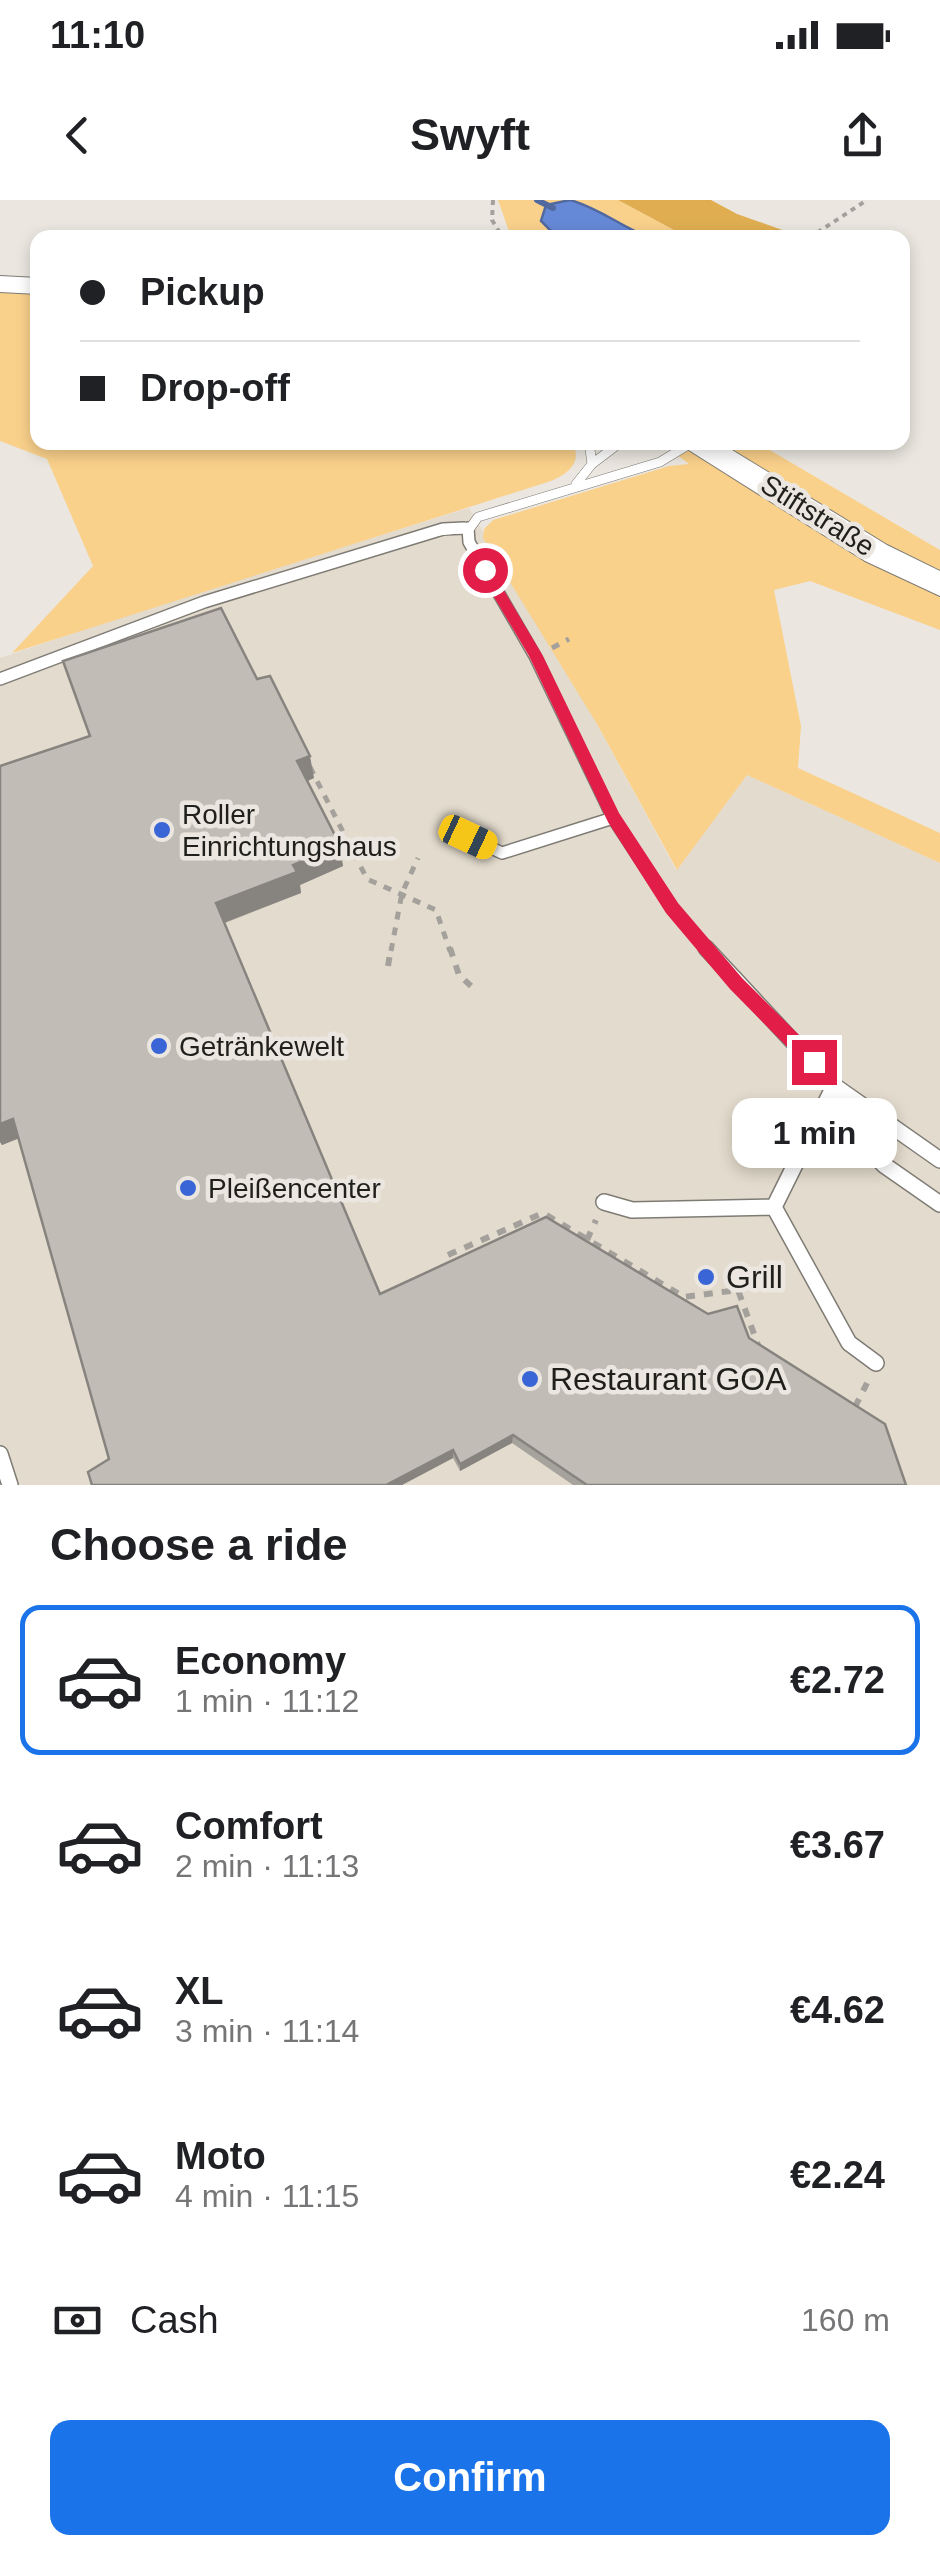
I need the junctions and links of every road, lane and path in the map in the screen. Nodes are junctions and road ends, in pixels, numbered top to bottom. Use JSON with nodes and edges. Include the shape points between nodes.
{"nodes":[{"id":1,"x":492,"y":200,"type":"edge"},
{"id":2,"x":867,"y":200,"type":"edge"},
{"id":3,"x":498,"y":230,"type":"edge"},
{"id":4,"x":821,"y":230,"type":"edge"},
{"id":5,"x":0,"y":284,"type":"edge"},
{"id":6,"x":30,"y":286,"type":"edge"},
{"id":7,"x":589,"y":450,"type":"edge"},
{"id":8,"x":610,"y":450,"type":"edge"},
{"id":9,"x":681,"y":450,"type":"edge"},
{"id":10,"x":708,"y":450,"type":"edge"},
{"id":11,"x":592,"y":464,"type":"junction"},
{"id":12,"x":575,"y":485,"type":"junction"},
{"id":13,"x":468,"y":528,"type":"junction"},
{"id":14,"x":940,"y":585,"type":"edge"},
{"id":15,"x":0,"y":679,"type":"edge"},
{"id":16,"x":309,"y":764,"type":"edge"},
{"id":17,"x":613,"y":818,"type":"junction"},
{"id":18,"x":468,"y":837,"type":"dead end"},
{"id":19,"x":418,"y":858,"type":"dead end"},
{"id":20,"x":402,"y":893,"type":"junction"},
{"id":21,"x":388,"y":966,"type":"dead end"},
{"id":22,"x":472,"y":986,"type":"dead end"},
{"id":23,"x":834,"y":1086,"type":"junction"},
{"id":24,"x":940,"y":1160,"type":"edge"},
{"id":25,"x":604,"y":1202,"type":"dead end"},
{"id":26,"x":940,"y":1204,"type":"edge"},
{"id":27,"x":774,"y":1207,"type":"junction"},
{"id":28,"x":448,"y":1255,"type":"dead end"},
{"id":29,"x":684,"y":1298,"type":"junction"},
{"id":30,"x":674,"y":1310,"type":"edge"},
{"id":31,"x":758,"y":1346,"type":"junction"},
{"id":32,"x":774,"y":1356,"type":"edge"},
{"id":33,"x":752,"y":1357,"type":"edge"},
{"id":34,"x":876,"y":1362,"type":"dead end"},
{"id":35,"x":839,"y":1397,"type":"edge"},
{"id":36,"x":870,"y":1416,"type":"edge"},
{"id":37,"x":0,"y":1454,"type":"edge"},
{"id":38,"x":10,"y":1485,"type":"edge"}],
"edges":[{"from":1,"to":3,"type":"path"},
{"from":2,"to":4,"type":"path"},
{"from":5,"to":6,"type":"main road"},
{"from":7,"to":11,"type":"lane"},
{"from":8,"to":11,"type":"lane"},
{"from":9,"to":12,"type":"lane"},
{"from":10,"to":14,"type":"main road","name":"Stiftstraße"},
{"from":11,"to":12,"type":"lane"},
{"from":12,"to":13,"type":"lane","via":[[478,517]]},
{"from":13,"to":15,"type":"lane","via":[[442,529],[204,602]]},
{"from":13,"to":17,"type":"lane","via":[[469,542],[536,656]]},
{"from":16,"to":20,"type":"path","via":[[366,879]]},
{"from":17,"to":18,"type":"lane","via":[[502,853]]},
{"from":17,"to":23,"type":"lane","via":[[672,908]]},
{"from":19,"to":20,"type":"path"},
{"from":20,"to":21,"type":"path"},
{"from":20,"to":22,"type":"path","via":[[436,910],[459,975]]},
{"from":23,"to":24,"type":"lane"},
{"from":23,"to":26,"type":"lane","via":[[863,1143]]},
{"from":23,"to":27,"type":"lane"},
{"from":25,"to":27,"type":"lane","via":[[632,1210]]},
{"from":27,"to":34,"type":"lane","via":[[849,1342]]},
{"from":28,"to":29,"type":"path","via":[[542,1213]]},
{"from":29,"to":30,"type":"path"},
{"from":29,"to":31,"type":"path","via":[[738,1290]]},
{"from":31,"to":32,"type":"path"},
{"from":31,"to":33,"type":"path"},
{"from":35,"to":36,"type":"path"},
{"from":37,"to":38,"type":"lane"}]}
